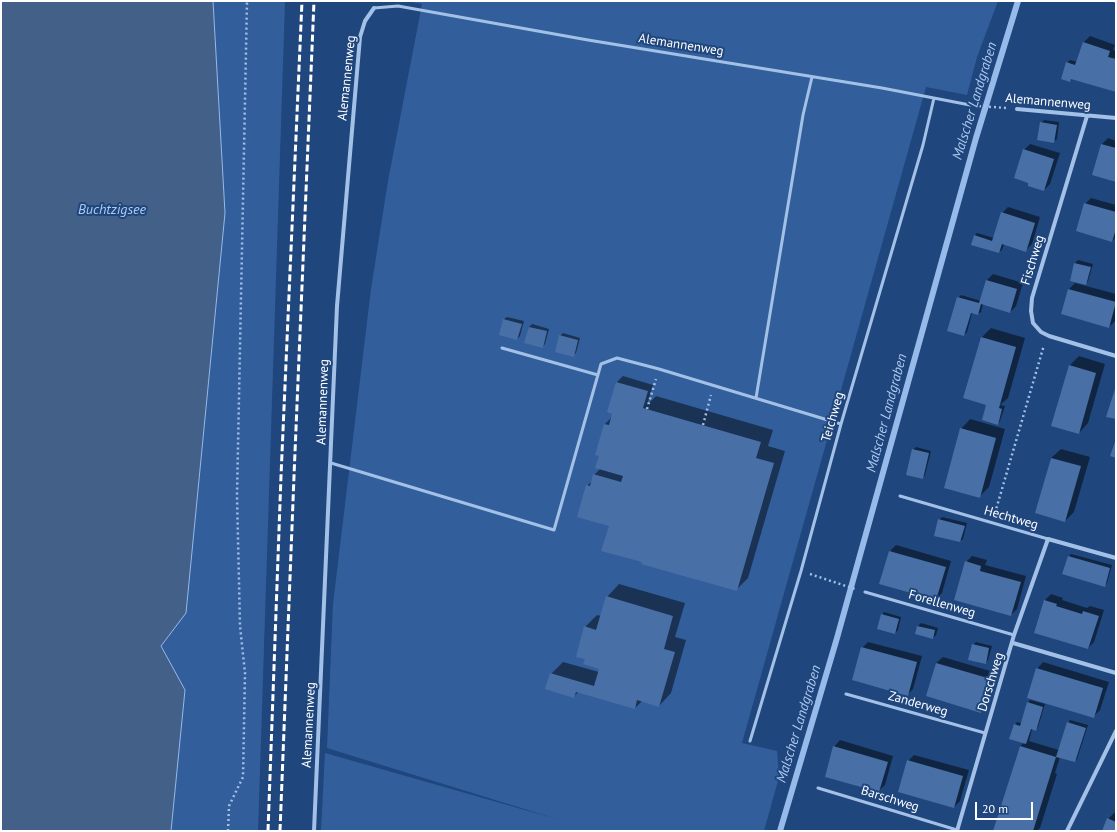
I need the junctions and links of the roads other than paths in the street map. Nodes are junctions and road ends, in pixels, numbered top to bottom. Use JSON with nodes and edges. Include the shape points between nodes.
{"nodes":[{"id":1,"x":374,"y":8,"type":"joint"},
{"id":2,"x":812,"y":77,"type":"junction"},
{"id":3,"x":934,"y":98,"type":"junction"},
{"id":4,"x":970,"y":105,"type":"road end"},
{"id":5,"x":1017,"y":109,"type":"road end"},
{"id":6,"x":1086,"y":116,"type":"junction"},
{"id":7,"x":1116,"y":118,"type":"edge"},
{"id":8,"x":502,"y":348,"type":"dead end"},
{"id":9,"x":1116,"y":356,"type":"edge"},
{"id":10,"x":598,"y":375,"type":"junction"},
{"id":11,"x":756,"y":398,"type":"junction"},
{"id":12,"x":842,"y":424,"type":"junction"},
{"id":13,"x":331,"y":463,"type":"junction"},
{"id":14,"x":900,"y":496,"type":"dead end"},
{"id":15,"x":1048,"y":539,"type":"junction"},
{"id":16,"x":1116,"y":558,"type":"edge"},
{"id":17,"x":865,"y":592,"type":"road end"},
{"id":18,"x":1014,"y":635,"type":"junction"},
{"id":19,"x":1013,"y":643,"type":"junction"},
{"id":20,"x":1116,"y":673,"type":"edge"},
{"id":21,"x":846,"y":694,"type":"dead end"},
{"id":22,"x":1116,"y":731,"type":"edge"},
{"id":23,"x":985,"y":734,"type":"junction"},
{"id":24,"x":750,"y":741,"type":"dead end"},
{"id":25,"x":818,"y":788,"type":"dead end"},
{"id":26,"x":957,"y":830,"type":"edge"},
{"id":27,"x":314,"y":831,"type":"edge"},
{"id":28,"x":1067,"y":831,"type":"edge"}],
"edges":[{"from":1,"to":2,"type":"lane","name":"Alemannenweg","via":[[398,6]]},
{"from":1,"to":13,"type":"street","name":"Alemannenweg","via":[[360,37],[337,306]]},
{"from":2,"to":3,"type":"lane","name":"Alemannenweg"},
{"from":2,"to":11,"type":"lane","via":[[803,115]]},
{"from":3,"to":4,"type":"lane","name":"Alemannenweg"},
{"from":3,"to":12,"type":"lane","name":"Teichweg"},
{"from":5,"to":6,"type":"street","name":"Alemannenweg"},
{"from":6,"to":7,"type":"street","name":"Alemannenweg"},
{"from":6,"to":9,"type":"street","name":"Fischweg","via":[[1032,298],[1031,311],[1033,323],[1040,332]]},
{"from":8,"to":10,"type":"lane"},
{"from":10,"to":11,"type":"lane","via":[[601,364],[617,358]]},
{"from":10,"to":13,"type":"lane","via":[[554,530]]},
{"from":11,"to":12,"type":"lane"},
{"from":12,"to":24,"type":"lane","name":"Teichweg"},
{"from":13,"to":27,"type":"street","name":"Alemannenweg"},
{"from":14,"to":15,"type":"lane","name":"Hechtweg"},
{"from":15,"to":16,"type":"street","name":"Hechtweg"},
{"from":15,"to":18,"type":"street","name":"Dorschweg"},
{"from":17,"to":18,"type":"lane","name":"Forellenweg"},
{"from":18,"to":19,"type":"street","name":"Dorschweg"},
{"from":19,"to":20,"type":"street"},
{"from":19,"to":23,"type":"street","name":"Dorschweg"},
{"from":21,"to":23,"type":"lane","name":"Zanderweg"},
{"from":22,"to":28,"type":"street"},
{"from":23,"to":26,"type":"street","name":"Dorschweg"},
{"from":25,"to":26,"type":"lane","name":"Barschweg"}]}
